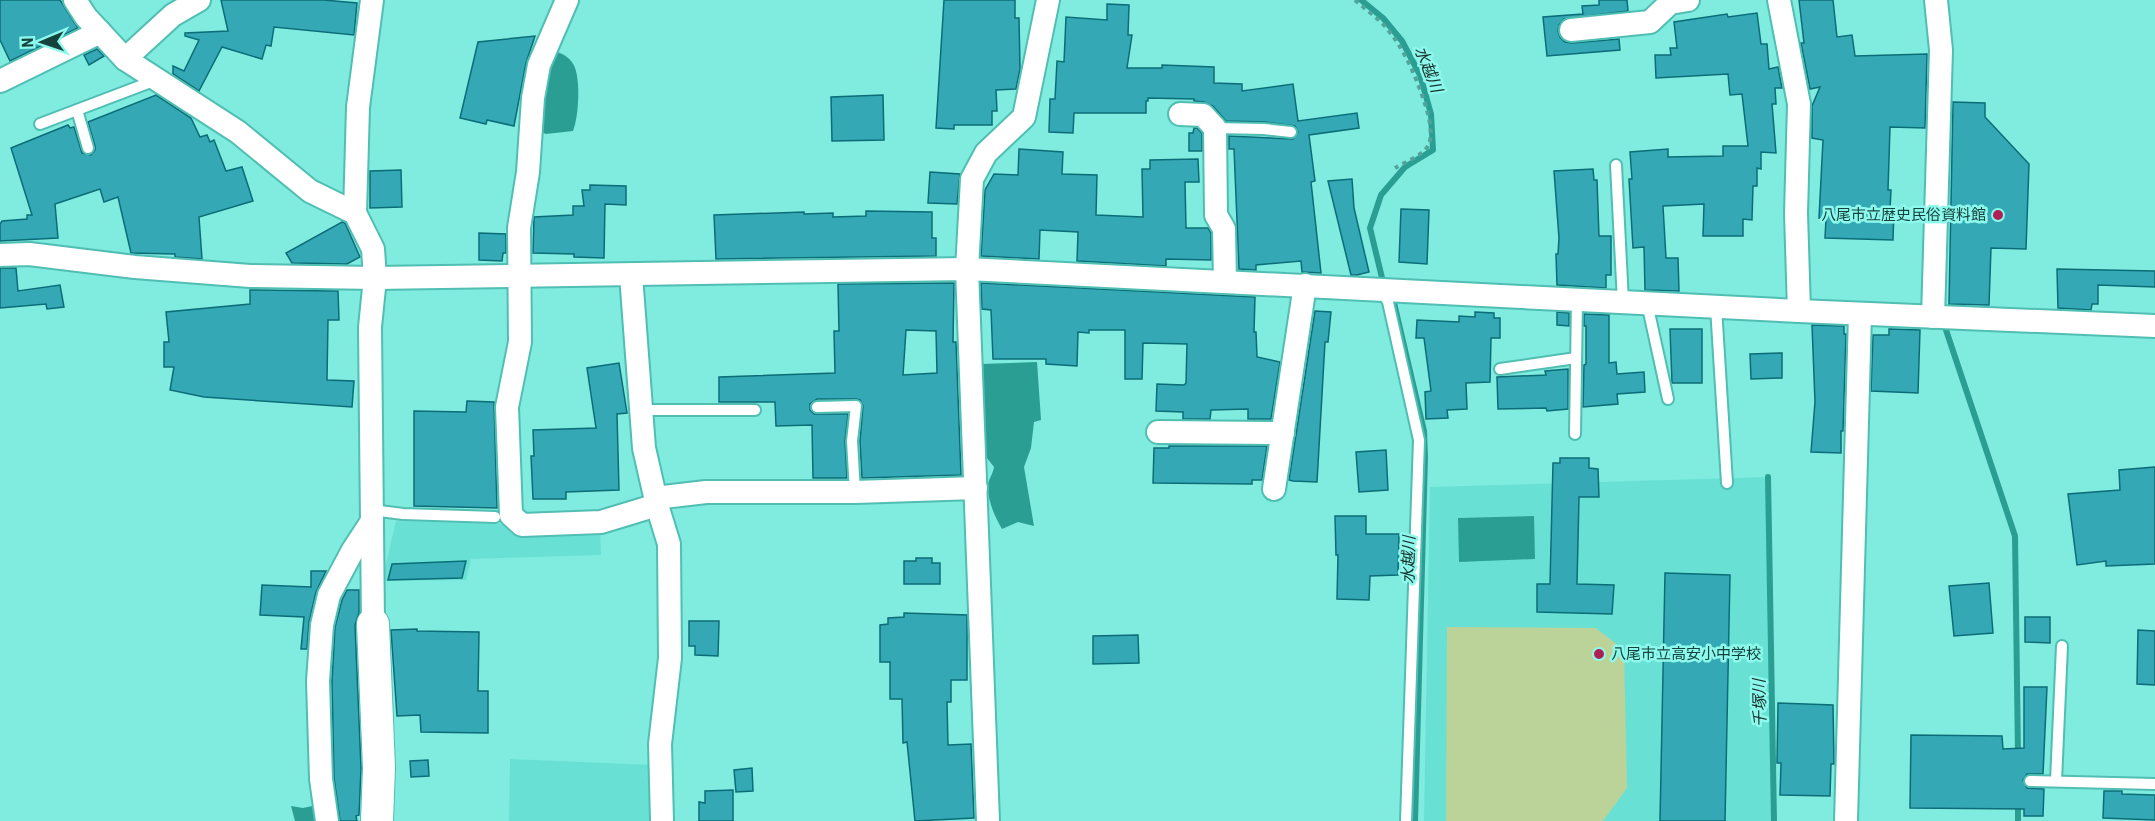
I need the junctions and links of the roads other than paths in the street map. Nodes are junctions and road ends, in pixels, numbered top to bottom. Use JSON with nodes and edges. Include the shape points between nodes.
{"nodes":[{"id":1,"x":75,"y":0,"type":"edge"},
{"id":2,"x":200,"y":0,"type":"edge"},
{"id":3,"x":372,"y":0,"type":"edge"},
{"id":4,"x":567,"y":0,"type":"edge"},
{"id":5,"x":1048,"y":0,"type":"edge"},
{"id":6,"x":1688,"y":0,"type":"edge"},
{"id":7,"x":1779,"y":0,"type":"edge"},
{"id":8,"x":1936,"y":0,"type":"edge"},
{"id":9,"x":1571,"y":30,"type":"dead end"},
{"id":10,"x":100,"y":32,"type":"junction"},
{"id":11,"x":125,"y":59,"type":"junction"},
{"id":12,"x":156,"y":80,"type":"junction"},
{"id":13,"x":0,"y":81,"type":"edge"},
{"id":14,"x":77,"y":110,"type":"junction"},
{"id":15,"x":1180,"y":114,"type":"dead end"},
{"id":16,"x":40,"y":124,"type":"dead end"},
{"id":17,"x":1215,"y":128,"type":"junction"},
{"id":18,"x":1291,"y":132,"type":"dead end"},
{"id":19,"x":88,"y":148,"type":"dead end"},
{"id":20,"x":1616,"y":165,"type":"dead end"},
{"id":21,"x":355,"y":213,"type":"junction"},
{"id":22,"x":0,"y":255,"type":"edge"},
{"id":23,"x":967,"y":269,"type":"junction"},
{"id":24,"x":631,"y":275,"type":"junction"},
{"id":25,"x":519,"y":276,"type":"junction"},
{"id":26,"x":375,"y":278,"type":"junction"},
{"id":27,"x":1225,"y":281,"type":"junction"},
{"id":28,"x":1305,"y":285,"type":"junction"},
{"id":29,"x":1381,"y":289,"type":"junction"},
{"id":30,"x":1577,"y":299,"type":"junction"},
{"id":31,"x":1623,"y":302,"type":"junction"},
{"id":32,"x":1647,"y":303,"type":"junction"},
{"id":33,"x":1716,"y":307,"type":"junction"},
{"id":34,"x":1799,"y":311,"type":"junction"},
{"id":35,"x":1860,"y":314,"type":"junction"},
{"id":36,"x":1940,"y":318,"type":"junction"},
{"id":37,"x":2155,"y":326,"type":"edge"},
{"id":38,"x":1576,"y":358,"type":"junction"},
{"id":39,"x":1500,"y":369,"type":"dead end"},
{"id":40,"x":1668,"y":399,"type":"dead end"},
{"id":41,"x":817,"y":406,"type":"dead end"},
{"id":42,"x":641,"y":410,"type":"junction"},
{"id":43,"x":754,"y":410,"type":"dead end"},
{"id":44,"x":1158,"y":432,"type":"dead end"},
{"id":45,"x":1283,"y":433,"type":"junction"},
{"id":46,"x":1575,"y":434,"type":"dead end"},
{"id":47,"x":1727,"y":483,"type":"dead end"},
{"id":48,"x":976,"y":488,"type":"junction"},
{"id":49,"x":1274,"y":489,"type":"dead end"},
{"id":50,"x":855,"y":492,"type":"junction"},
{"id":51,"x":656,"y":501,"type":"junction"},
{"id":52,"x":372,"y":515,"type":"junction"},
{"id":53,"x":495,"y":517,"type":"dead end"},
{"id":54,"x":373,"y":624,"type":"joint"},
{"id":55,"x":2061,"y":646,"type":"dead end"},
{"id":56,"x":2030,"y":781,"type":"dead end"},
{"id":57,"x":2056,"y":782,"type":"junction"},
{"id":58,"x":2155,"y":784,"type":"edge"},
{"id":59,"x":327,"y":821,"type":"edge"},
{"id":60,"x":377,"y":821,"type":"edge"},
{"id":61,"x":662,"y":821,"type":"edge"},
{"id":62,"x":988,"y":821,"type":"edge"},
{"id":63,"x":1406,"y":821,"type":"edge"},
{"id":64,"x":1846,"y":821,"type":"edge"}],
"edges":[{"from":1,"to":10,"type":"street"},
{"from":2,"to":11,"type":"street","via":[[173,15]]},
{"from":3,"to":21,"type":"street","via":[[358,107]]},
{"from":4,"to":25,"type":"street","via":[[539,65],[533,98],[519,228]]},
{"from":5,"to":23,"type":"street","via":[[1024,117],[986,153],[972,179]]},
{"from":6,"to":9,"type":"street","via":[[1670,3],[1650,22]]},
{"from":7,"to":34,"type":"street","via":[[1799,104]]},
{"from":8,"to":36,"type":"street","via":[[1941,50]]},
{"from":10,"to":11,"type":"street"},
{"from":10,"to":13,"type":"street"},
{"from":11,"to":12,"type":"street"},
{"from":12,"to":14,"type":"lane"},
{"from":12,"to":21,"type":"street","via":[[238,132],[310,191]]},
{"from":14,"to":16,"type":"lane"},
{"from":14,"to":19,"type":"lane"},
{"from":15,"to":17,"type":"street","via":[[1203,115]]},
{"from":17,"to":18,"type":"lane"},
{"from":17,"to":27,"type":"street","via":[[1216,215],[1224,229]]},
{"from":20,"to":31,"type":"lane"},
{"from":21,"to":26,"type":"street","via":[[373,249]]},
{"from":22,"to":26,"type":"street","via":[[29,254],[250,276]]},
{"from":23,"to":24,"type":"street"},
{"from":23,"to":27,"type":"street"},
{"from":23,"to":48,"type":"street"},
{"from":24,"to":25,"type":"street"},
{"from":24,"to":42,"type":"street"},
{"from":25,"to":26,"type":"street"},
{"from":25,"to":51,"type":"street","via":[[520,342],[507,407],[511,515],[522,525],[601,522]]},
{"from":26,"to":52,"type":"street","via":[[370,327]]},
{"from":27,"to":28,"type":"street"},
{"from":28,"to":29,"type":"street"},
{"from":28,"to":45,"type":"street"},
{"from":29,"to":30,"type":"street"},
{"from":29,"to":63,"type":"lane","via":[[1388,302],[1419,440]]},
{"from":30,"to":31,"type":"street"},
{"from":30,"to":38,"type":"lane"},
{"from":31,"to":32,"type":"street"},
{"from":32,"to":33,"type":"street"},
{"from":32,"to":40,"type":"lane"},
{"from":33,"to":34,"type":"street"},
{"from":33,"to":47,"type":"lane"},
{"from":34,"to":35,"type":"street"},
{"from":35,"to":36,"type":"street"},
{"from":35,"to":64,"type":"street"},
{"from":36,"to":37,"type":"street"},
{"from":38,"to":39,"type":"lane"},
{"from":38,"to":46,"type":"lane"},
{"from":41,"to":50,"type":"lane","via":[[856,406],[852,441]]},
{"from":42,"to":43,"type":"lane"},
{"from":42,"to":51,"type":"street","via":[[644,448]]},
{"from":44,"to":45,"type":"street"},
{"from":45,"to":49,"type":"street"},
{"from":48,"to":50,"type":"street"},
{"from":48,"to":62,"type":"street"},
{"from":50,"to":51,"type":"street","via":[[705,492]]},
{"from":51,"to":61,"type":"street","via":[[669,544],[670,658],[660,744]]},
{"from":52,"to":53,"type":"lane"},
{"from":52,"to":54,"type":"street"},
{"from":52,"to":59,"type":"street","via":[[329,595],[322,625],[318,681],[321,779]]},
{"from":54,"to":60,"type":"street","via":[[379,768]]},
{"from":55,"to":57,"type":"lane"},
{"from":56,"to":57,"type":"lane"},
{"from":57,"to":58,"type":"lane"}]}
